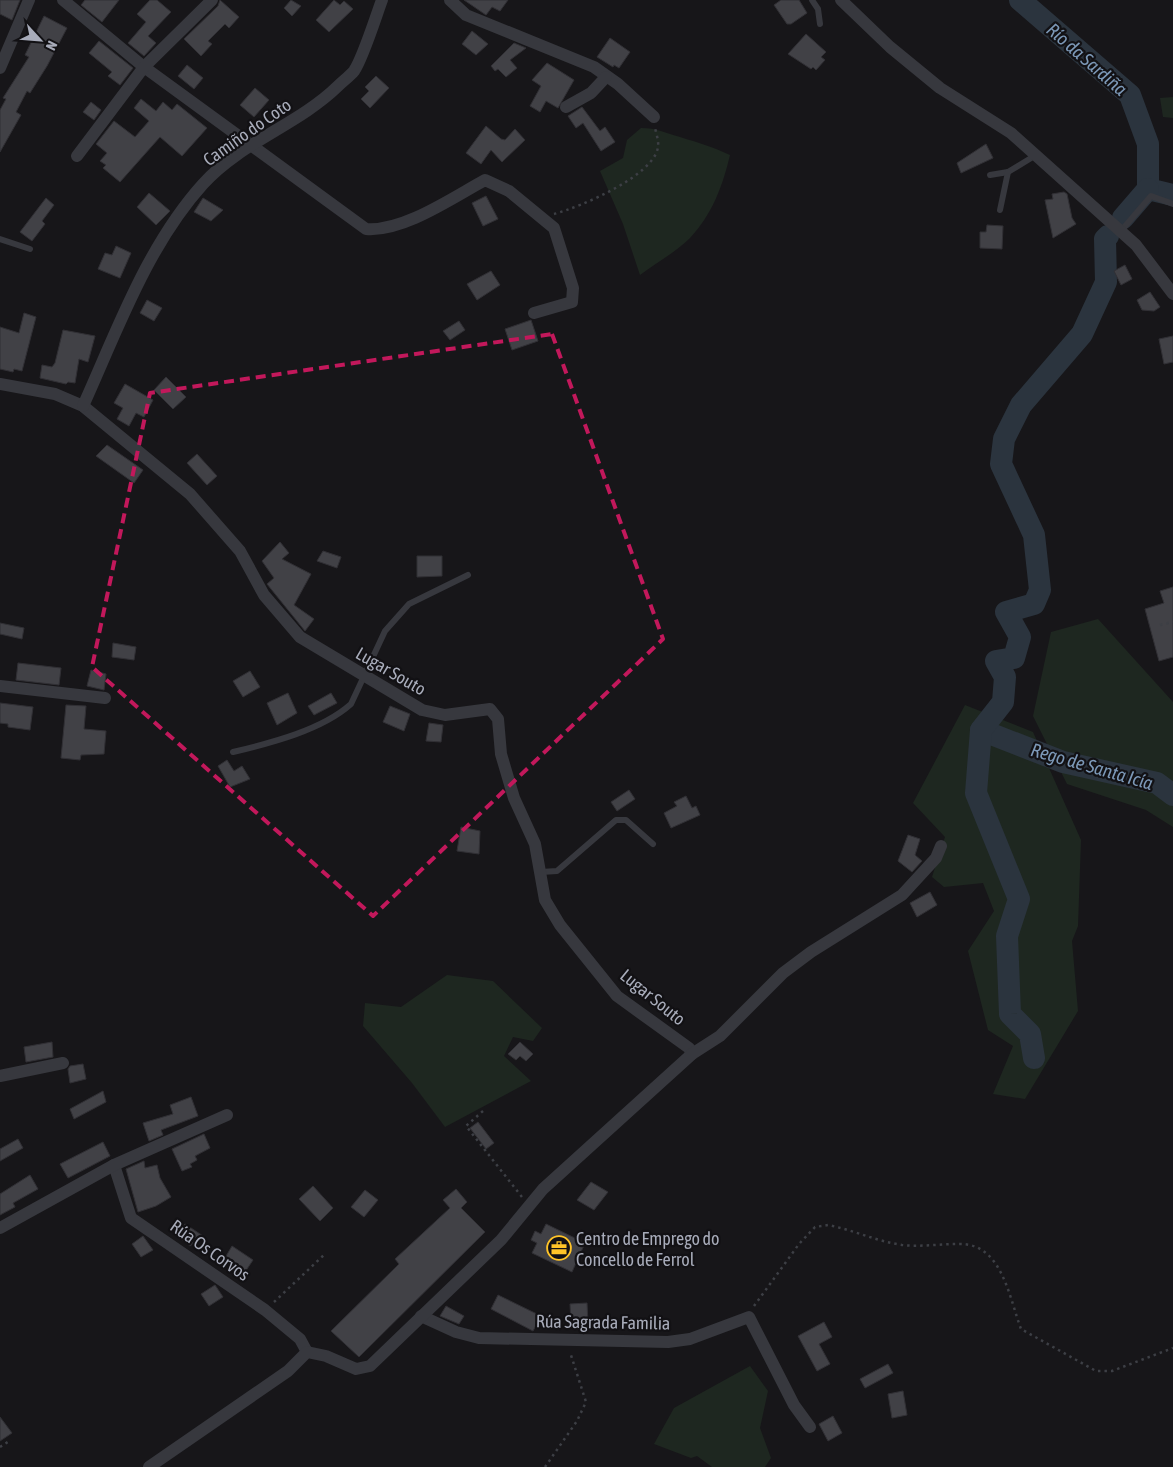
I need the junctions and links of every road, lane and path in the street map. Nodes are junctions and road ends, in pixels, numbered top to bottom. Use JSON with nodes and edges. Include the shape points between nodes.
{"nodes":[{"id":1,"x":29,"y":0,"type":"edge"},
{"id":2,"x":63,"y":0,"type":"edge"},
{"id":3,"x":212,"y":0,"type":"edge"},
{"id":4,"x":382,"y":0,"type":"edge"},
{"id":5,"x":450,"y":0,"type":"edge"},
{"id":6,"x":812,"y":0,"type":"edge"},
{"id":7,"x":841,"y":0,"type":"edge"},
{"id":8,"x":820,"y":24,"type":"dead end"},
{"id":9,"x":144,"y":66,"type":"junction"},
{"id":10,"x":0,"y":68,"type":"edge"},
{"id":11,"x":606,"y":77,"type":"junction"},
{"id":12,"x":566,"y":107,"type":"dead end"},
{"id":13,"x":654,"y":117,"type":"joint"},
{"id":14,"x":252,"y":145,"type":"junction"},
{"id":15,"x":1036,"y":155,"type":"junction"},
{"id":16,"x":77,"y":156,"type":"dead end"},
{"id":17,"x":1008,"y":172,"type":"junction"},
{"id":18,"x":990,"y":175,"type":"dead end"},
{"id":19,"x":1173,"y":204,"type":"edge"},
{"id":20,"x":1000,"y":210,"type":"dead end"},
{"id":21,"x":541,"y":217,"type":"junction"},
{"id":22,"x":1121,"y":231,"type":"junction"},
{"id":23,"x":0,"y":239,"type":"edge"},
{"id":24,"x":30,"y":249,"type":"dead end"},
{"id":25,"x":1173,"y":294,"type":"edge"},
{"id":26,"x":534,"y":312,"type":"dead end"},
{"id":27,"x":0,"y":384,"type":"edge"},
{"id":28,"x":82,"y":406,"type":"junction"},
{"id":29,"x":468,"y":575,"type":"dead end"},
{"id":30,"x":1173,"y":622,"type":"edge"},
{"id":31,"x":1160,"y":625,"type":"dead end"},
{"id":32,"x":364,"y":676,"type":"junction"},
{"id":33,"x":0,"y":686,"type":"edge"},
{"id":34,"x":105,"y":698,"type":"dead end"},
{"id":35,"x":233,"y":752,"type":"dead end"},
{"id":36,"x":653,"y":844,"type":"dead end"},
{"id":37,"x":941,"y":846,"type":"dead end"},
{"id":38,"x":541,"y":872,"type":"junction"},
{"id":39,"x":692,"y":1054,"type":"junction"},
{"id":40,"x":63,"y":1063,"type":"dead end"},
{"id":41,"x":0,"y":1076,"type":"edge"},
{"id":42,"x":483,"y":1112,"type":"dead end"},
{"id":43,"x":227,"y":1115,"type":"dead end"},
{"id":44,"x":114,"y":1165,"type":"junction"},
{"id":45,"x":529,"y":1206,"type":"junction"},
{"id":46,"x":0,"y":1228,"type":"edge"},
{"id":47,"x":325,"y":1254,"type":"dead end"},
{"id":48,"x":266,"y":1310,"type":"junction"},
{"id":49,"x":421,"y":1316,"type":"junction"},
{"id":50,"x":749,"y":1317,"type":"junction"},
{"id":51,"x":565,"y":1339,"type":"junction"},
{"id":52,"x":1173,"y":1348,"type":"edge"},
{"id":53,"x":307,"y":1352,"type":"junction"},
{"id":54,"x":810,"y":1428,"type":"dead end"},
{"id":55,"x":11,"y":1440,"type":"dead end"},
{"id":56,"x":0,"y":1447,"type":"edge"},
{"id":57,"x":148,"y":1467,"type":"edge"},
{"id":58,"x":546,"y":1467,"type":"edge"}],
"edges":[{"from":1,"to":10,"type":"street"},
{"from":2,"to":9,"type":"street"},
{"from":3,"to":9,"type":"street"},
{"from":4,"to":14,"type":"street","name":"Camiño do Coto","via":[[355,70],[321,103]]},
{"from":5,"to":11,"type":"street","via":[[466,15],[594,67]]},
{"from":6,"to":8,"type":"lane","via":[[818,9]]},
{"from":7,"to":15,"type":"street","via":[[890,47],[940,88],[1011,133]]},
{"from":9,"to":14,"type":"street"},
{"from":9,"to":16,"type":"street"},
{"from":11,"to":12,"type":"street","via":[[591,93]]},
{"from":11,"to":13,"type":"street"},
{"from":13,"to":21,"type":"path","via":[[658,146],[651,161],[639,173],[588,202]]},
{"from":14,"to":21,"type":"street","via":[[366,229],[386,228],[414,218],[485,180],[509,191]]},
{"from":14,"to":28,"type":"street","name":"Camiño do Coto","via":[[204,183],[162,240]]},
{"from":15,"to":17,"type":"lane"},
{"from":15,"to":22,"type":"street"},
{"from":17,"to":18,"type":"lane"},
{"from":17,"to":20,"type":"lane"},
{"from":19,"to":22,"type":"lane","via":[[1151,196]]},
{"from":21,"to":26,"type":"street","via":[[554,228],[573,288],[572,302]]},
{"from":22,"to":25,"type":"street","via":[[1136,245]]},
{"from":23,"to":24,"type":"lane"},
{"from":27,"to":28,"type":"street","name":"Lugar Souto","via":[[54,394]]},
{"from":28,"to":32,"type":"street","name":"Lugar Souto","via":[[190,494],[240,551],[264,595],[300,637]]},
{"from":29,"to":32,"type":"lane","via":[[408,604],[385,631]]},
{"from":30,"to":31,"type":"path"},
{"from":32,"to":35,"type":"lane","via":[[351,704],[341,713],[267,744]]},
{"from":32,"to":38,"type":"street","name":"Lugar Souto","via":[[422,710],[445,715],[490,709],[498,719],[501,754],[514,798],[535,844]]},
{"from":33,"to":34,"type":"street"},
{"from":36,"to":38,"type":"lane","via":[[626,820],[616,820],[557,871]]},
{"from":37,"to":39,"type":"street","via":[[936,858],[902,895],[790,968],[720,1036]]},
{"from":38,"to":39,"type":"street","name":"Lugar Souto","via":[[545,900],[560,925],[617,996],[689,1048]]},
{"from":39,"to":45,"type":"street","via":[[543,1188]]},
{"from":40,"to":41,"type":"street"},
{"from":42,"to":45,"type":"path","via":[[466,1126]]},
{"from":43,"to":44,"type":"street"},
{"from":44,"to":46,"type":"street"},
{"from":44,"to":48,"type":"street","name":"Rúa Os Corvos","via":[[131,1218]]},
{"from":45,"to":49,"type":"street","via":[[501,1240]]},
{"from":47,"to":48,"type":"path"},
{"from":48,"to":53,"type":"street","name":"Rúa Os Corvos","via":[[300,1339]]},
{"from":49,"to":51,"type":"street","name":"Rúa Sagrada Familia","via":[[456,1332],[479,1338]]},
{"from":49,"to":53,"type":"street","via":[[370,1366],[356,1369]]},
{"from":50,"to":51,"type":"street","name":"Rúa Sagrada Familia","via":[[690,1339],[668,1342]]},
{"from":50,"to":52,"type":"path","via":[[754,1305],[799,1244],[816,1227],[828,1225],[903,1245],[961,1244],[981,1249],[993,1260],[1006,1283],[1021,1329],[1096,1371],[1112,1370]]},
{"from":50,"to":54,"type":"street","via":[[794,1405]]},
{"from":51,"to":58,"type":"path","via":[[586,1402]]},
{"from":53,"to":57,"type":"street","via":[[288,1371]]},
{"from":55,"to":56,"type":"path"}]}
